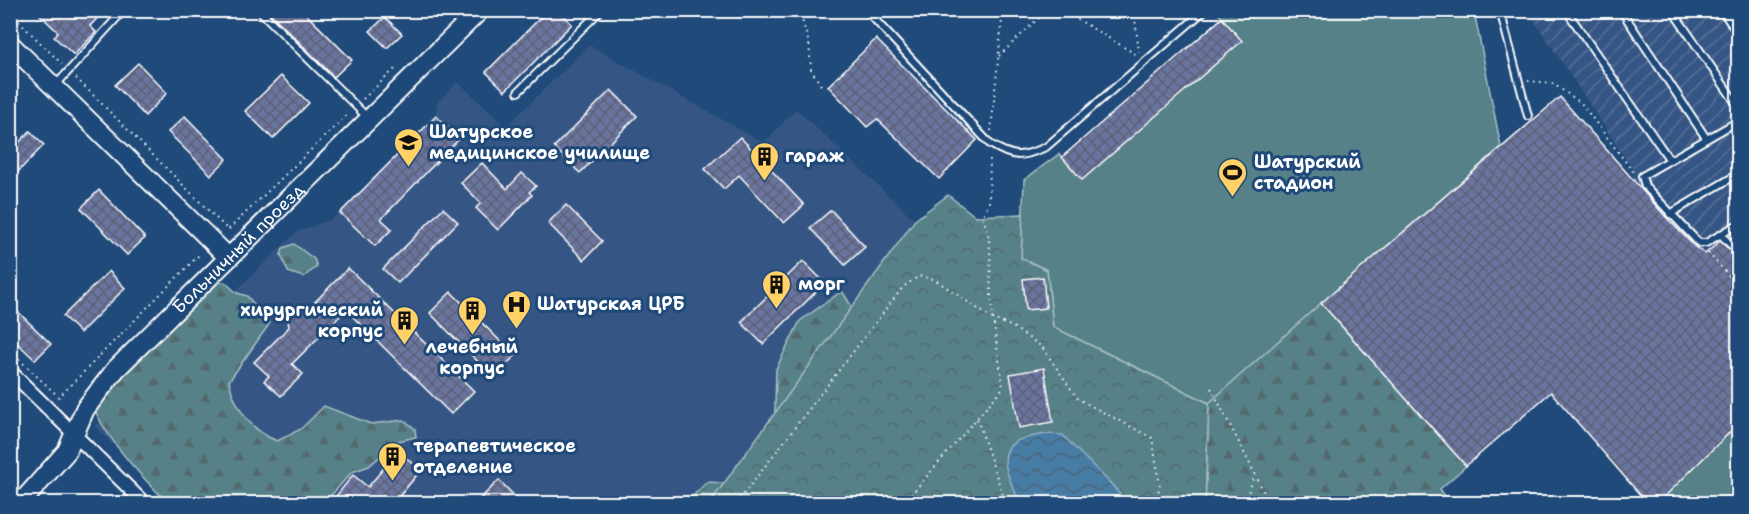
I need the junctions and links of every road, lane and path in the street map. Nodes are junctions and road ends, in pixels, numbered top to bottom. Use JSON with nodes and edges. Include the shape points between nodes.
{"nodes":[{"id":1,"x":124,"y":10,"type":"edge"},
{"id":2,"x":259,"y":10,"type":"edge"},
{"id":3,"x":480,"y":10,"type":"edge"},
{"id":4,"x":601,"y":10,"type":"edge"},
{"id":5,"x":799,"y":10,"type":"edge"},
{"id":6,"x":866,"y":10,"type":"edge"},
{"id":7,"x":1002,"y":10,"type":"edge"},
{"id":8,"x":1047,"y":10,"type":"edge"},
{"id":9,"x":1062,"y":10,"type":"edge"},
{"id":10,"x":1134,"y":10,"type":"edge"},
{"id":11,"x":1204,"y":10,"type":"edge"},
{"id":12,"x":1500,"y":10,"type":"edge"},
{"id":13,"x":1566,"y":10,"type":"edge"},
{"id":14,"x":1621,"y":10,"type":"edge"},
{"id":15,"x":1672,"y":10,"type":"edge"},
{"id":16,"x":1722,"y":10,"type":"edge"},
{"id":17,"x":10,"y":13,"type":"edge"},
{"id":18,"x":1738,"y":34,"type":"edge"},
{"id":19,"x":10,"y":44,"type":"edge"},
{"id":20,"x":998,"y":57,"type":"junction"},
{"id":21,"x":398,"y":66,"type":"dead end"},
{"id":22,"x":70,"y":71,"type":"junction"},
{"id":23,"x":1520,"y":81,"type":"junction"},
{"id":24,"x":54,"y":86,"type":"junction"},
{"id":25,"x":823,"y":89,"type":"dead end"},
{"id":26,"x":518,"y":92,"type":"dead end"},
{"id":27,"x":356,"y":106,"type":"junction"},
{"id":28,"x":1738,"y":106,"type":"edge"},
{"id":29,"x":1528,"y":116,"type":"dead end"},
{"id":30,"x":370,"y":121,"type":"junction"},
{"id":31,"x":1738,"y":121,"type":"edge"},
{"id":32,"x":1706,"y":138,"type":"junction"},
{"id":33,"x":990,"y":144,"type":"junction"},
{"id":34,"x":1669,"y":159,"type":"junction"},
{"id":35,"x":1738,"y":174,"type":"edge"},
{"id":36,"x":1642,"y":176,"type":"junction"},
{"id":37,"x":1670,"y":214,"type":"junction"},
{"id":38,"x":1738,"y":224,"type":"edge"},
{"id":39,"x":1721,"y":235,"type":"junction"},
{"id":40,"x":1699,"y":243,"type":"junction"},
{"id":41,"x":1738,"y":252,"type":"edge"},
{"id":42,"x":201,"y":255,"type":"dead end"},
{"id":43,"x":228,"y":257,"type":"junction"},
{"id":44,"x":1738,"y":286,"type":"edge"},
{"id":45,"x":993,"y":319,"type":"junction"},
{"id":46,"x":10,"y":351,"type":"edge"},
{"id":47,"x":10,"y":371,"type":"edge"},
{"id":48,"x":1210,"y":388,"type":"dead end"},
{"id":49,"x":977,"y":419,"type":"junction"},
{"id":50,"x":76,"y":434,"type":"junction"},
{"id":51,"x":1255,"y":474,"type":"junction"},
{"id":52,"x":20,"y":504,"type":"edge"},
{"id":53,"x":145,"y":504,"type":"edge"},
{"id":54,"x":736,"y":504,"type":"edge"},
{"id":55,"x":903,"y":504,"type":"edge"},
{"id":56,"x":1006,"y":504,"type":"edge"},
{"id":57,"x":1155,"y":504,"type":"edge"},
{"id":58,"x":1244,"y":504,"type":"edge"},
{"id":59,"x":1270,"y":504,"type":"edge"}],
"edges":[{"from":1,"to":22,"type":"lane"},
{"from":2,"to":27,"type":"lane"},
{"from":3,"to":30,"type":"street","name":"Больничный проезд"},
{"from":4,"to":26,"type":"lane"},
{"from":5,"to":25,"type":"path","via":[[809,43],[811,69]]},
{"from":6,"to":33,"type":"lane"},
{"from":7,"to":20,"type":"path"},
{"from":8,"to":20,"type":"path"},
{"from":9,"to":10,"type":"path","via":[[1139,56]]},
{"from":11,"to":33,"type":"lane","via":[[1046,147],[1025,156],[1007,154]]},
{"from":12,"to":23,"type":"lane"},
{"from":13,"to":34,"type":"lane"},
{"from":14,"to":32,"type":"lane"},
{"from":15,"to":28,"type":"lane"},
{"from":16,"to":18,"type":"lane"},
{"from":17,"to":22,"type":"path"},
{"from":19,"to":24,"type":"street"},
{"from":20,"to":33,"type":"path"},
{"from":21,"to":27,"type":"path"},
{"from":22,"to":24,"type":"lane"},
{"from":22,"to":27,"type":"path","via":[[228,230]]},
{"from":23,"to":29,"type":"lane"},
{"from":23,"to":36,"type":"path","via":[[1552,83],[1566,91],[1581,103],[1631,172]]},
{"from":24,"to":43,"type":"street"},
{"from":27,"to":30,"type":"lane"},
{"from":30,"to":43,"type":"street","name":"Больничный проезд"},
{"from":31,"to":32,"type":"lane"},
{"from":32,"to":34,"type":"lane"},
{"from":33,"to":45,"type":"path","via":[[989,202],[982,217],[990,231]]},
{"from":34,"to":36,"type":"lane"},
{"from":35,"to":37,"type":"lane"},
{"from":36,"to":37,"type":"lane","via":[[1645,186]]},
{"from":37,"to":40,"type":"lane"},
{"from":38,"to":39,"type":"lane"},
{"from":39,"to":40,"type":"lane"},
{"from":39,"to":41,"type":"lane"},
{"from":40,"to":44,"type":"path"},
{"from":42,"to":46,"type":"path","via":[[59,397]]},
{"from":43,"to":50,"type":"street","name":"Больничный проезд","via":[[116,369],[86,409]]},
{"from":45,"to":49,"type":"path","via":[[1003,388]]},
{"from":45,"to":54,"type":"path","via":[[934,279],[919,276],[903,287]]},
{"from":45,"to":57,"type":"path","via":[[1042,347],[1078,399],[1152,438],[1160,485]]},
{"from":47,"to":50,"type":"street"},
{"from":48,"to":51,"type":"path"},
{"from":49,"to":55,"type":"path"},
{"from":49,"to":56,"type":"path"},
{"from":50,"to":52,"type":"street","name":"Больничный проезд","via":[[50,472]]},
{"from":50,"to":53,"type":"street"},
{"from":51,"to":58,"type":"path"},
{"from":51,"to":59,"type":"path"}]}
